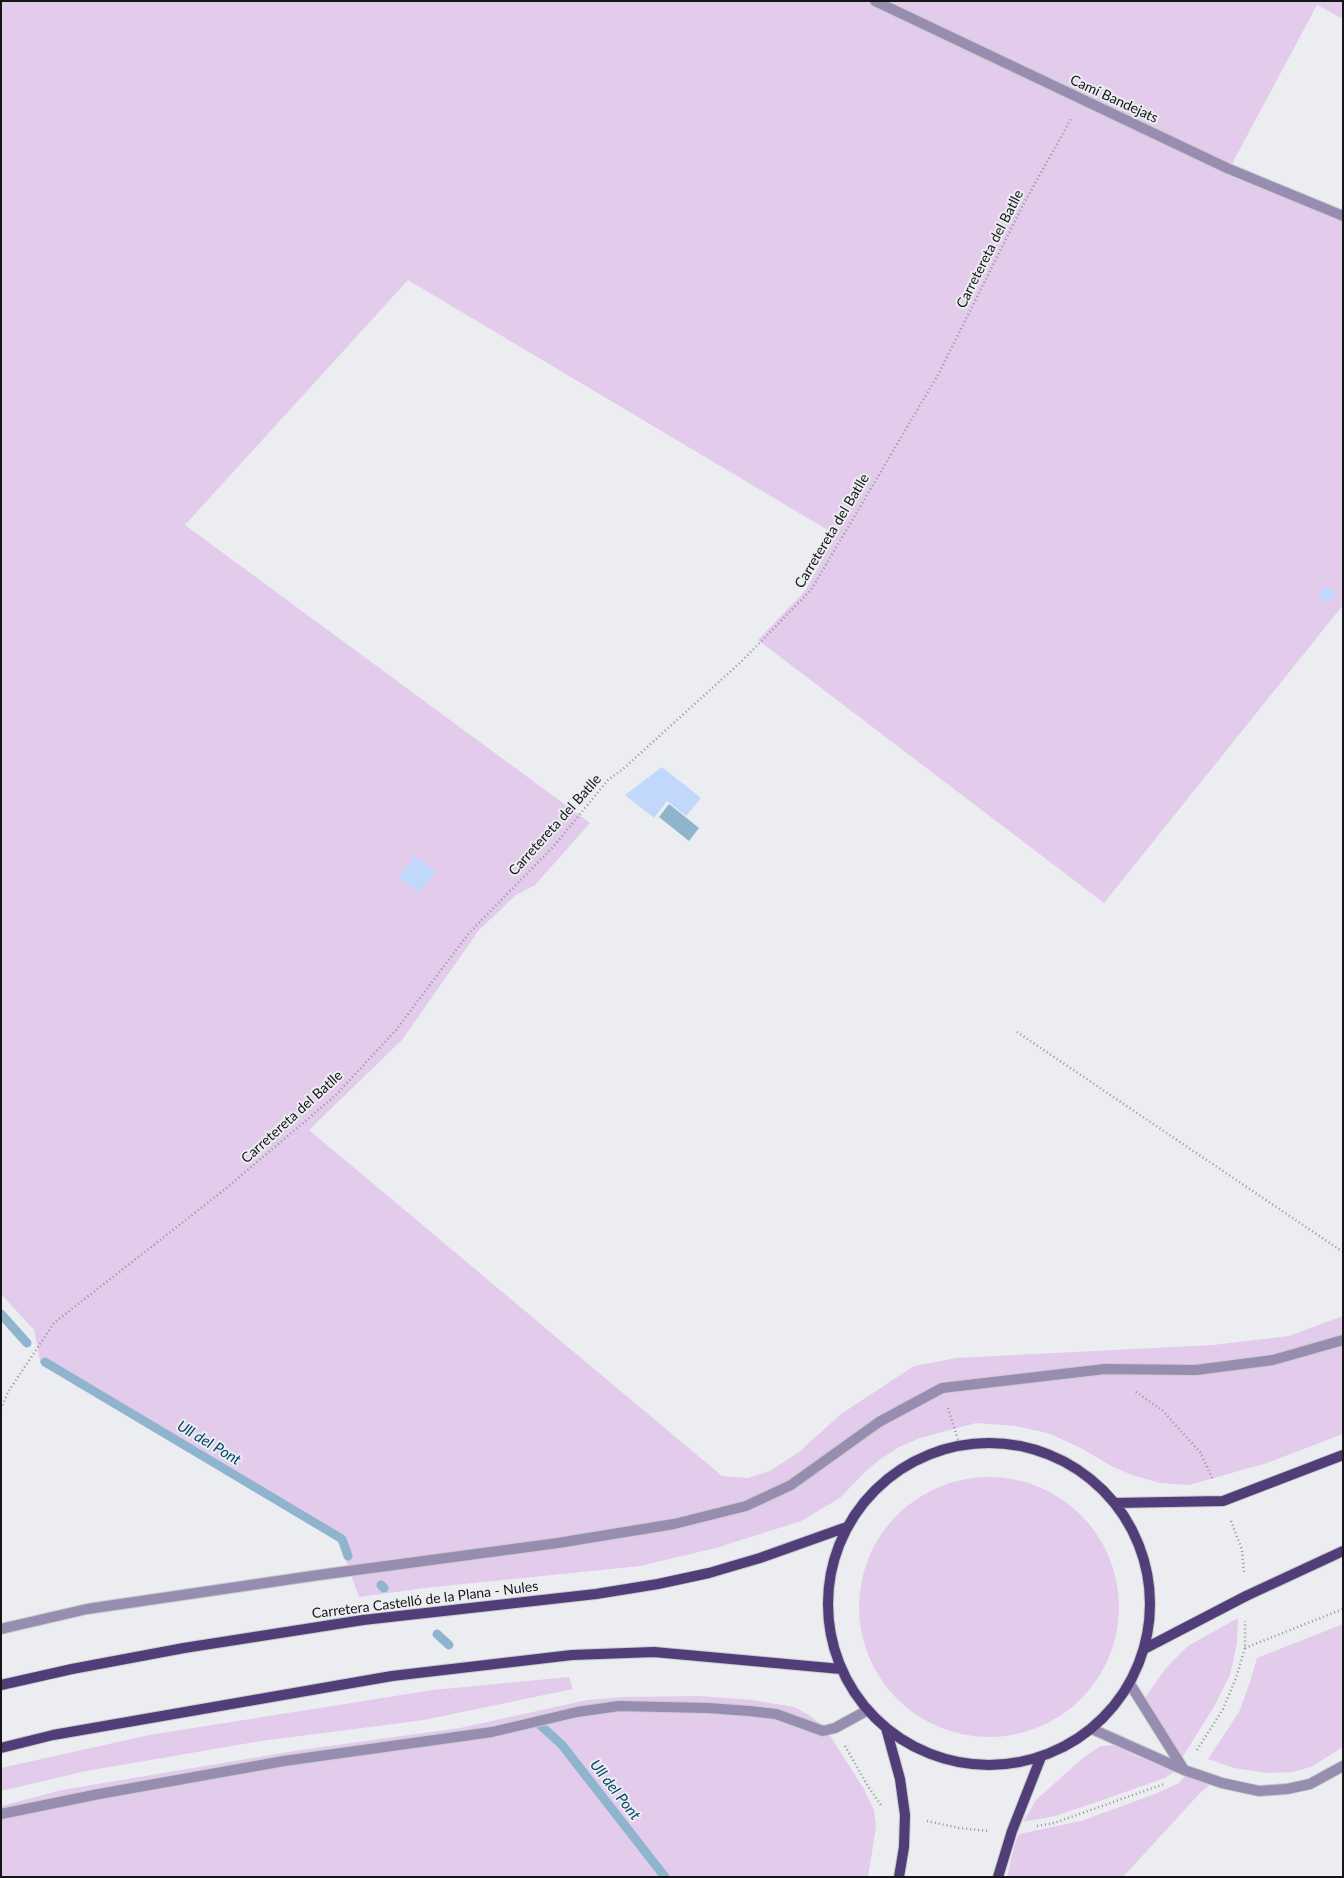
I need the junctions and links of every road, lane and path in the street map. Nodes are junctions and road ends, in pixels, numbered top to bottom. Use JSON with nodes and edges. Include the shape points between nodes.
{"nodes":[{"id":1,"x":875,"y":1,"type":"edge"},
{"id":2,"x":1082,"y":99,"type":"junction"},
{"id":3,"x":1343,"y":216,"type":"edge"},
{"id":4,"x":1018,"y":1032,"type":"dead end"},
{"id":5,"x":1343,"y":1252,"type":"edge"},
{"id":6,"x":1343,"y":1340,"type":"edge"},
{"id":7,"x":942,"y":1388,"type":"junction"},
{"id":8,"x":1,"y":1409,"type":"edge"},
{"id":9,"x":960,"y":1446,"type":"junction"},
{"id":10,"x":1343,"y":1455,"type":"edge"},
{"id":11,"x":1115,"y":1503,"type":"junction"},
{"id":12,"x":847,"y":1527,"type":"junction"},
{"id":13,"x":1343,"y":1551,"type":"edge"},
{"id":14,"x":1343,"y":1609,"type":"edge"},
{"id":15,"x":1,"y":1629,"type":"edge"},
{"id":16,"x":1144,"y":1649,"type":"junction"},
{"id":17,"x":841,"y":1669,"type":"junction"},
{"id":18,"x":1,"y":1684,"type":"edge"},
{"id":19,"x":1130,"y":1684,"type":"junction"},
{"id":20,"x":868,"y":1710,"type":"junction"},
{"id":21,"x":835,"y":1728,"type":"junction"},
{"id":22,"x":886,"y":1728,"type":"junction"},
{"id":23,"x":1092,"y":1729,"type":"junction"},
{"id":24,"x":1,"y":1748,"type":"edge"},
{"id":25,"x":1041,"y":1757,"type":"junction"},
{"id":26,"x":1343,"y":1766,"type":"edge"},
{"id":27,"x":1184,"y":1770,"type":"junction"},
{"id":28,"x":1,"y":1814,"type":"edge"},
{"id":29,"x":905,"y":1815,"type":"junction"},
{"id":30,"x":1012,"y":1831,"type":"junction"},
{"id":31,"x":899,"y":1877,"type":"edge"},
{"id":32,"x":998,"y":1877,"type":"edge"}],
"edges":[{"from":1,"to":2,"type":"street","name":"Camí Bandejats"},
{"from":2,"to":3,"type":"street","name":"Camí Bandejats","via":[[1229,168]]},
{"from":2,"to":8,"type":"path","name":"Carretereta del Batlle","via":[[1023,205],[938,373],[811,590],[742,662],[608,780],[553,847],[469,933],[396,1030],[336,1095],[224,1190],[54,1323],[8,1392]]},
{"from":4,"to":5,"type":"path"},
{"from":6,"to":7,"type":"street","via":[[1273,1360],[1196,1370],[1105,1370]]},
{"from":7,"to":9,"type":"path"},
{"from":7,"to":15,"type":"street","via":[[879,1422],[791,1485],[746,1506],[674,1524],[558,1543],[87,1609]]},
{"from":9,"to":11,"type":"main road","via":[[1003,1444],[1046,1453],[1084,1474]]},
{"from":9,"to":12,"type":"main road","via":[[926,1456],[895,1474],[868,1498]]},
{"from":10,"to":11,"type":"main road","via":[[1223,1501]]},
{"from":11,"to":16,"type":"main road","via":[[1136,1536],[1148,1573],[1151,1611]]},
{"from":12,"to":17,"type":"main road","via":[[834,1561],[828,1597],[830,1634]]},
{"from":12,"to":18,"type":"main road","name":"Carretera Castelló de la Plana - Nules","via":[[760,1558],[658,1584],[596,1594],[363,1620],[184,1648]]},
{"from":13,"to":16,"type":"main road","via":[[1246,1596]]},
{"from":14,"to":27,"type":"path","via":[[1245,1648],[1223,1709]]},
{"from":16,"to":19,"type":"main road"},
{"from":17,"to":20,"type":"main road"},
{"from":17,"to":24,"type":"main road","via":[[654,1652],[572,1655],[392,1676],[53,1735]]},
{"from":19,"to":23,"type":"main road","via":[[1113,1709]]},
{"from":19,"to":27,"type":"street"},
{"from":20,"to":21,"type":"street"},
{"from":20,"to":22,"type":"main road"},
{"from":21,"to":28,"type":"street","via":[[823,1731],[776,1714],[749,1711],[619,1706],[577,1712],[492,1732],[284,1761]]},
{"from":21,"to":29,"type":"path","via":[[881,1805]]},
{"from":22,"to":25,"type":"main road","via":[[920,1750],[960,1762],[1001,1765]]},
{"from":22,"to":29,"type":"main road","via":[[900,1779]]},
{"from":23,"to":25,"type":"main road","via":[[1068,1745]]},
{"from":23,"to":27,"type":"street"},
{"from":25,"to":30,"type":"main road"},
{"from":26,"to":27,"type":"street","via":[[1310,1784],[1259,1791],[1222,1783]]},
{"from":27,"to":30,"type":"path","via":[[1172,1781],[1136,1795],[1054,1823]]},
{"from":29,"to":30,"type":"path","via":[[959,1828],[992,1832]]},
{"from":29,"to":31,"type":"main road","via":[[904,1847]]},
{"from":30,"to":32,"type":"main road"}]}
